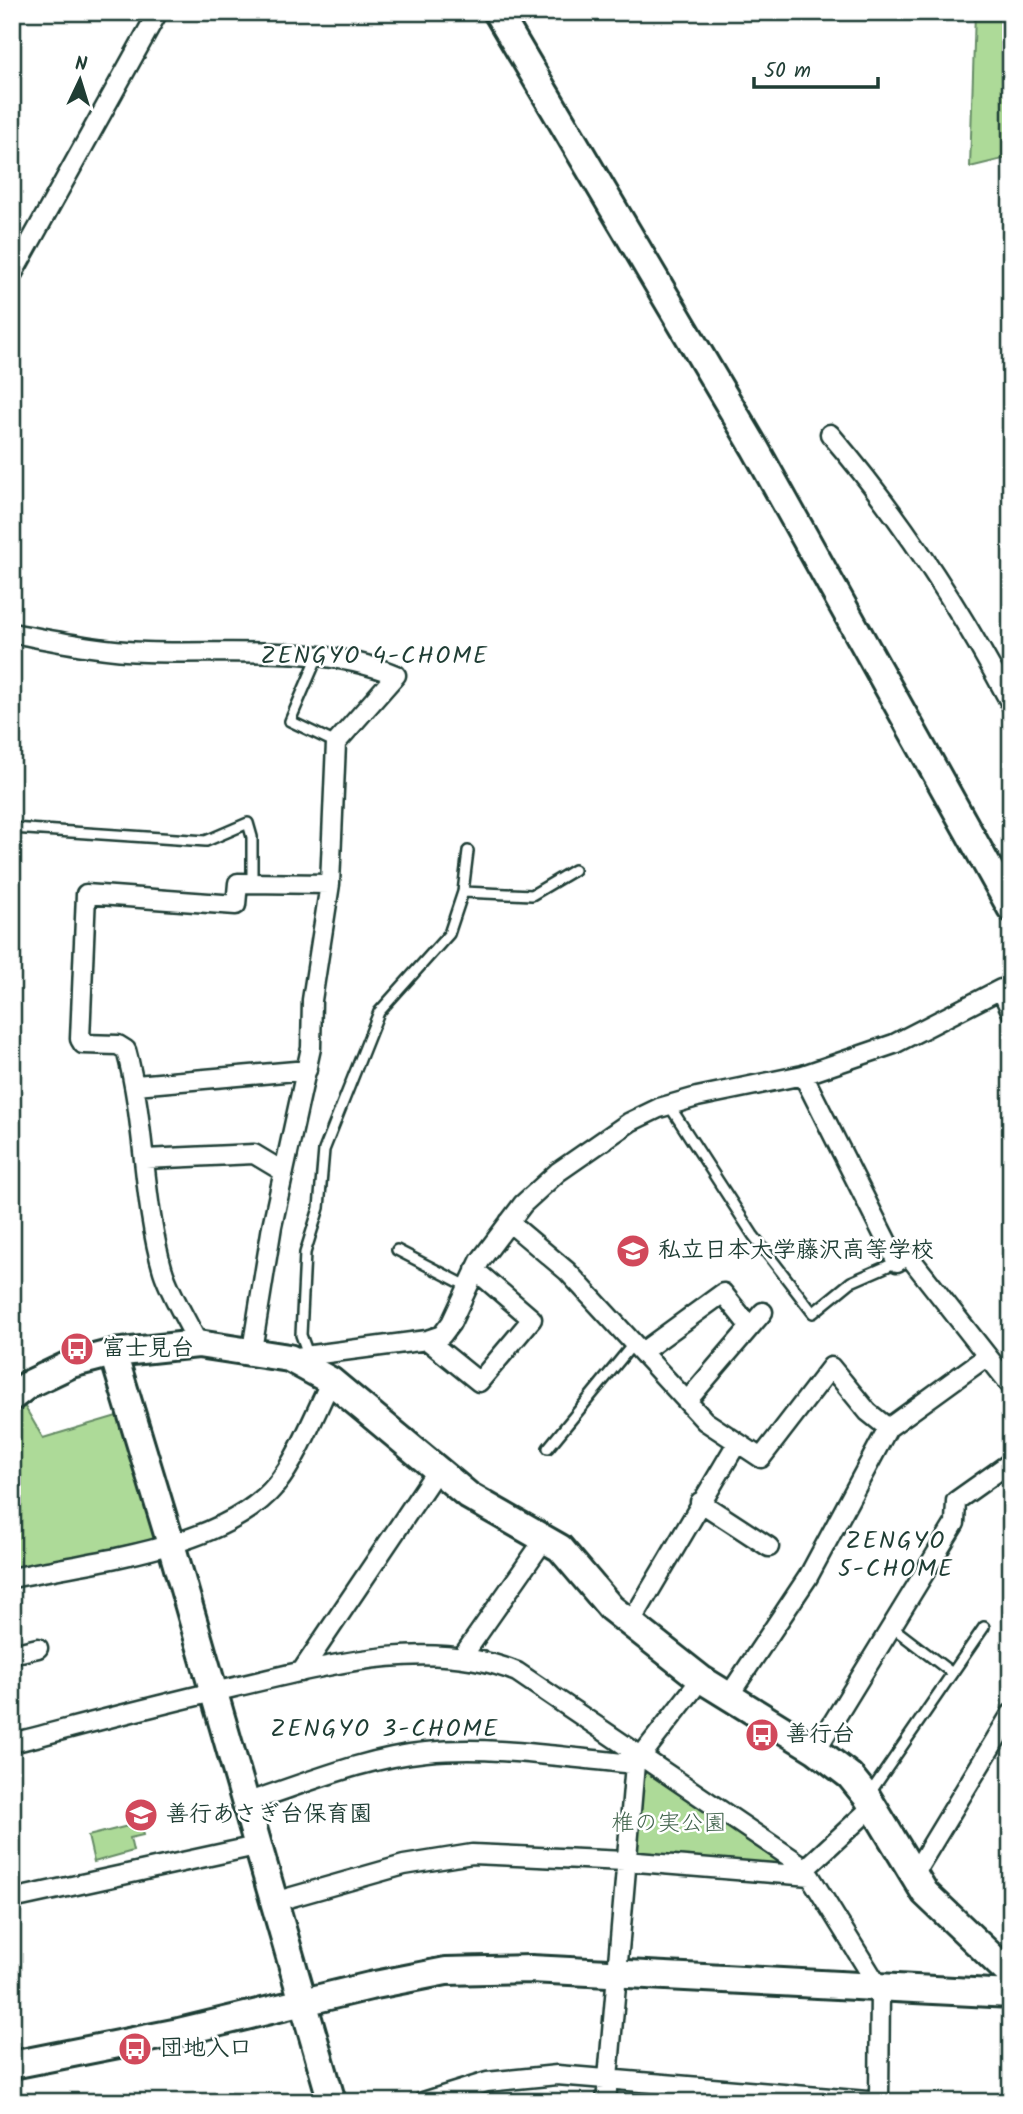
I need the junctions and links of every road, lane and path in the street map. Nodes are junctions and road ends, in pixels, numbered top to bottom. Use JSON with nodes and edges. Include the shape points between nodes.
{"nodes":[{"id":1,"x":158,"y":12,"type":"edge"},
{"id":2,"x":498,"y":12,"type":"edge"},
{"id":3,"x":12,"y":275,"type":"edge"},
{"id":4,"x":830,"y":434,"type":"dead end"},
{"id":5,"x":12,"y":634,"type":"edge"},
{"id":6,"x":318,"y":656,"type":"junction"},
{"id":7,"x":1011,"y":704,"type":"edge"},
{"id":8,"x":336,"y":743,"type":"junction"},
{"id":9,"x":12,"y":828,"type":"edge"},
{"id":10,"x":468,"y":851,"type":"dead end"},
{"id":11,"x":574,"y":870,"type":"dead end"},
{"id":12,"x":252,"y":883,"type":"junction"},
{"id":13,"x":330,"y":884,"type":"junction"},
{"id":14,"x":463,"y":892,"type":"junction"},
{"id":15,"x":1011,"y":908,"type":"edge"},
{"id":16,"x":1011,"y":1011,"type":"edge"},
{"id":17,"x":307,"y":1070,"type":"junction"},
{"id":18,"x":803,"y":1075,"type":"junction"},
{"id":19,"x":136,"y":1085,"type":"junction"},
{"id":20,"x":669,"y":1105,"type":"junction"},
{"id":21,"x":145,"y":1159,"type":"junction"},
{"id":22,"x":284,"y":1172,"type":"junction"},
{"id":23,"x":509,"y":1222,"type":"junction"},
{"id":24,"x":397,"y":1250,"type":"dead end"},
{"id":25,"x":897,"y":1262,"type":"junction"},
{"id":26,"x":471,"y":1278,"type":"junction"},
{"id":27,"x":763,"y":1312,"type":"dead end"},
{"id":28,"x":750,"y":1327,"type":"junction"},
{"id":29,"x":427,"y":1340,"type":"junction"},
{"id":30,"x":198,"y":1343,"type":"junction"},
{"id":31,"x":638,"y":1347,"type":"junction"},
{"id":32,"x":251,"y":1350,"type":"junction"},
{"id":33,"x":113,"y":1353,"type":"junction"},
{"id":34,"x":298,"y":1356,"type":"junction"},
{"id":35,"x":986,"y":1357,"type":"junction"},
{"id":36,"x":331,"y":1381,"type":"junction"},
{"id":37,"x":1011,"y":1387,"type":"edge"},
{"id":38,"x":12,"y":1397,"type":"edge"},
{"id":39,"x":687,"y":1401,"type":"junction"},
{"id":40,"x":888,"y":1428,"type":"junction"},
{"id":41,"x":737,"y":1443,"type":"junction"},
{"id":42,"x":548,"y":1448,"type":"dead end"},
{"id":43,"x":1011,"y":1462,"type":"edge"},
{"id":44,"x":437,"y":1470,"type":"junction"},
{"id":45,"x":700,"y":1502,"type":"junction"},
{"id":46,"x":546,"y":1538,"type":"junction"},
{"id":47,"x":171,"y":1544,"type":"junction"},
{"id":48,"x":769,"y":1547,"type":"dead end"},
{"id":49,"x":12,"y":1578,"type":"edge"},
{"id":50,"x":630,"y":1623,"type":"junction"},
{"id":51,"x":892,"y":1627,"type":"junction"},
{"id":52,"x":984,"y":1627,"type":"dead end"},
{"id":53,"x":38,"y":1648,"type":"dead end"},
{"id":54,"x":12,"y":1654,"type":"edge"},
{"id":55,"x":462,"y":1657,"type":"junction"},
{"id":56,"x":300,"y":1672,"type":"junction"},
{"id":57,"x":953,"y":1673,"type":"junction"},
{"id":58,"x":701,"y":1679,"type":"junction"},
{"id":59,"x":212,"y":1692,"type":"junction"},
{"id":60,"x":728,"y":1696,"type":"junction"},
{"id":61,"x":1011,"y":1714,"type":"edge"},
{"id":62,"x":12,"y":1743,"type":"edge"},
{"id":63,"x":816,"y":1750,"type":"junction"},
{"id":64,"x":638,"y":1760,"type":"junction"},
{"id":65,"x":870,"y":1802,"type":"junction"},
{"id":66,"x":245,"y":1803,"type":"junction"},
{"id":67,"x":256,"y":1846,"type":"junction"},
{"id":68,"x":625,"y":1861,"type":"junction"},
{"id":69,"x":807,"y":1873,"type":"junction"},
{"id":70,"x":914,"y":1874,"type":"junction"},
{"id":71,"x":12,"y":1899,"type":"edge"},
{"id":72,"x":274,"y":1902,"type":"junction"},
{"id":73,"x":618,"y":1972,"type":"junction"},
{"id":74,"x":1011,"y":1975,"type":"edge"},
{"id":75,"x":880,"y":1989,"type":"junction"},
{"id":76,"x":1011,"y":1994,"type":"edge"},
{"id":77,"x":304,"y":2003,"type":"junction"},
{"id":78,"x":12,"y":2065,"type":"edge"},
{"id":79,"x":608,"y":2079,"type":"junction"},
{"id":80,"x":332,"y":2102,"type":"edge"},
{"id":81,"x":424,"y":2102,"type":"edge"},
{"id":82,"x":606,"y":2102,"type":"edge"},
{"id":83,"x":879,"y":2102,"type":"edge"}],
"edges":[{"from":1,"to":3,"type":"street"},
{"from":2,"to":15,"type":"street","via":[[755,448]]},
{"from":4,"to":7,"type":"street","via":[[881,493],[919,548]]},
{"from":5,"to":6,"type":"street","via":[[143,652]]},
{"from":6,"to":8,"type":"lane","via":[[290,721]]},
{"from":6,"to":8,"type":"street","via":[[358,661],[396,675]]},
{"from":8,"to":13,"type":"street"},
{"from":9,"to":12,"type":"lane","via":[[206,841],[248,823]]},
{"from":10,"to":14,"type":"lane"},
{"from":11,"to":14,"type":"lane","via":[[532,895]]},
{"from":12,"to":13,"type":"street"},
{"from":12,"to":19,"type":"street","via":[[238,883],[236,905],[86,894],[80,1040],[126,1050]]},
{"from":13,"to":17,"type":"street","via":[[312,1000]]},
{"from":14,"to":34,"type":"lane","via":[[449,934],[379,1012],[324,1150],[319,1208],[306,1253]]},
{"from":16,"to":18,"type":"street","via":[[1001,989],[894,1044]]},
{"from":17,"to":19,"type":"street"},
{"from":17,"to":22,"type":"street"},
{"from":18,"to":20,"type":"street"},
{"from":18,"to":25,"type":"street"},
{"from":19,"to":21,"type":"street"},
{"from":20,"to":23,"type":"street","via":[[589,1148]]},
{"from":20,"to":25,"type":"lane","via":[[753,1235],[813,1313],[851,1282]]},
{"from":21,"to":22,"type":"street","via":[[254,1154]]},
{"from":21,"to":30,"type":"street","via":[[164,1275]]},
{"from":22,"to":32,"type":"street"},
{"from":23,"to":26,"type":"street"},
{"from":23,"to":31,"type":"street","via":[[568,1271]]},
{"from":24,"to":26,"type":"lane"},
{"from":25,"to":35,"type":"street","via":[[908,1255]]},
{"from":26,"to":29,"type":"street","via":[[451,1324],[442,1335]]},
{"from":26,"to":29,"type":"street","via":[[532,1319],[479,1382]]},
{"from":27,"to":28,"type":"street"},
{"from":28,"to":31,"type":"street","via":[[723,1293]]},
{"from":28,"to":39,"type":"street"},
{"from":29,"to":34,"type":"street"},
{"from":30,"to":32,"type":"street"},
{"from":30,"to":33,"type":"street"},
{"from":31,"to":39,"type":"street"},
{"from":31,"to":42,"type":"lane"},
{"from":32,"to":34,"type":"street"},
{"from":33,"to":38,"type":"street","via":[[71,1364]]},
{"from":33,"to":47,"type":"street"},
{"from":34,"to":36,"type":"street"},
{"from":35,"to":37,"type":"street"},
{"from":35,"to":40,"type":"street"},
{"from":36,"to":44,"type":"street"},
{"from":36,"to":47,"type":"street","via":[[277,1484],[255,1507],[221,1527]]},
{"from":39,"to":41,"type":"street","via":[[705,1421]]},
{"from":40,"to":41,"type":"street","via":[[868,1412],[831,1367],[761,1458]]},
{"from":40,"to":60,"type":"street","via":[[808,1577]]},
{"from":41,"to":45,"type":"street"},
{"from":43,"to":51,"type":"street","via":[[956,1501],[955,1523]]},
{"from":44,"to":46,"type":"street","via":[[469,1496]]},
{"from":44,"to":56,"type":"street"},
{"from":45,"to":48,"type":"street"},
{"from":45,"to":50,"type":"street"},
{"from":46,"to":50,"type":"street"},
{"from":46,"to":55,"type":"street"},
{"from":47,"to":49,"type":"street"},
{"from":47,"to":59,"type":"street"},
{"from":50,"to":58,"type":"street"},
{"from":51,"to":57,"type":"lane"},
{"from":51,"to":63,"type":"street"},
{"from":52,"to":57,"type":"lane"},
{"from":53,"to":54,"type":"street"},
{"from":55,"to":56,"type":"street","via":[[372,1659]]},
{"from":55,"to":64,"type":"street","via":[[517,1672]]},
{"from":56,"to":59,"type":"street"},
{"from":57,"to":65,"type":"lane"},
{"from":58,"to":60,"type":"street"},
{"from":58,"to":64,"type":"street"},
{"from":59,"to":62,"type":"street"},
{"from":59,"to":66,"type":"street"},
{"from":60,"to":63,"type":"street"},
{"from":61,"to":70,"type":"street"},
{"from":63,"to":65,"type":"street","via":[[850,1776]]},
{"from":64,"to":66,"type":"street","via":[[466,1750],[425,1752]]},
{"from":64,"to":68,"type":"street"},
{"from":64,"to":69,"type":"street"},
{"from":65,"to":69,"type":"street"},
{"from":65,"to":70,"type":"street"},
{"from":66,"to":67,"type":"street"},
{"from":67,"to":71,"type":"street"},
{"from":67,"to":72,"type":"street"},
{"from":68,"to":69,"type":"street"},
{"from":68,"to":72,"type":"street","via":[[512,1854],[450,1857],[404,1865]]},
{"from":68,"to":73,"type":"street"},
{"from":69,"to":75,"type":"street"},
{"from":70,"to":74,"type":"street","via":[[941,1911]]},
{"from":72,"to":77,"type":"street"},
{"from":73,"to":75,"type":"street"},
{"from":73,"to":77,"type":"street","via":[[446,1972]]},
{"from":73,"to":79,"type":"street"},
{"from":75,"to":76,"type":"street"},
{"from":75,"to":83,"type":"street"},
{"from":77,"to":78,"type":"street"},
{"from":77,"to":80,"type":"street"},
{"from":79,"to":81,"type":"street","via":[[524,2077],[487,2082]]},
{"from":79,"to":82,"type":"street"},
{"from":79,"to":83,"type":"street"}]}
